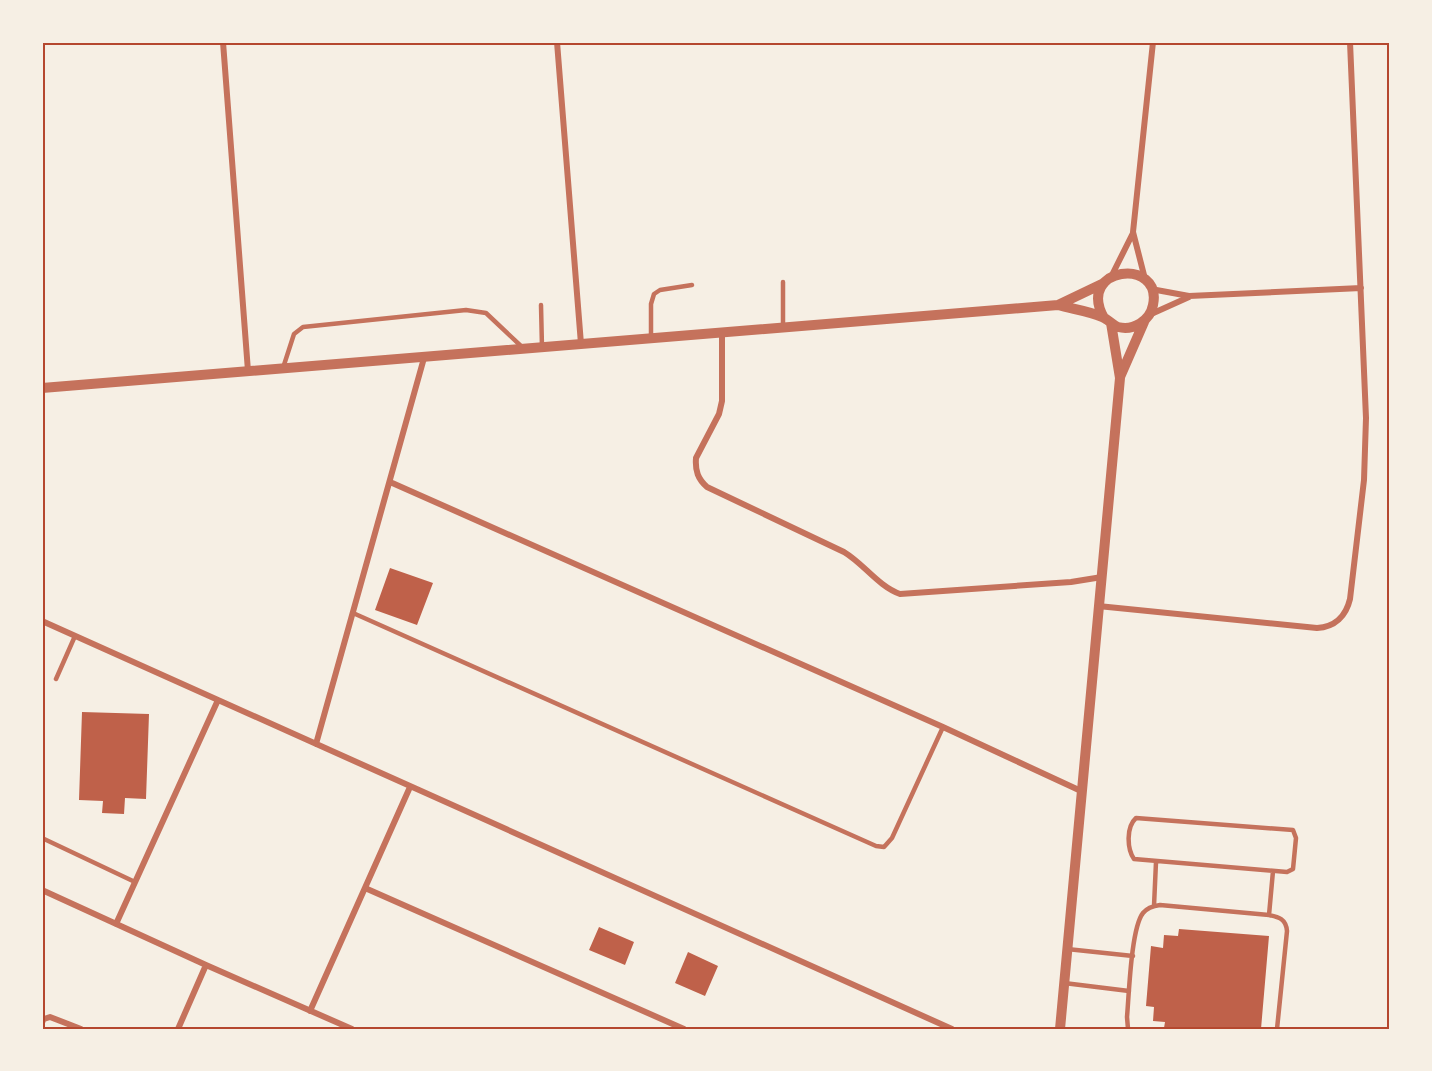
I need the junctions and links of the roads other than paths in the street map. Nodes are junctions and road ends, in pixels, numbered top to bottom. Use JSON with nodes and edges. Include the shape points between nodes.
{"nodes":[{"id":1,"x":223,"y":42,"type":"edge"},
{"id":2,"x":557,"y":42,"type":"edge"},
{"id":3,"x":1153,"y":42,"type":"edge"},
{"id":4,"x":1350,"y":42,"type":"edge"},
{"id":5,"x":1133,"y":232,"type":"junction"},
{"id":6,"x":1107,"y":280,"type":"junction"},
{"id":7,"x":783,"y":282,"type":"dead end"},
{"id":8,"x":692,"y":285,"type":"dead end"},
{"id":9,"x":1149,"y":285,"type":"junction"},
{"id":10,"x":1361,"y":288,"type":"junction"},
{"id":11,"x":1189,"y":296,"type":"junction"},
{"id":12,"x":541,"y":305,"type":"dead end"},
{"id":13,"x":1058,"y":305,"type":"junction"},
{"id":14,"x":1146,"y":318,"type":"junction"},
{"id":15,"x":1107,"y":320,"type":"junction"},
{"id":16,"x":783,"y":329,"type":"junction"},
{"id":17,"x":722,"y":334,"type":"junction"},
{"id":18,"x":651,"y":339,"type":"junction"},
{"id":19,"x":581,"y":344,"type":"junction"},
{"id":20,"x":542,"y":348,"type":"junction"},
{"id":21,"x":524,"y":349,"type":"junction"},
{"id":22,"x":424,"y":358,"type":"junction"},
{"id":23,"x":283,"y":368,"type":"junction"},
{"id":24,"x":248,"y":371,"type":"junction"},
{"id":25,"x":1120,"y":378,"type":"junction"},
{"id":26,"x":42,"y":388,"type":"edge"},
{"id":27,"x":390,"y":482,"type":"junction"},
{"id":28,"x":1102,"y":577,"type":"junction"},
{"id":29,"x":1098,"y":606,"type":"junction"},
{"id":30,"x":353,"y":613,"type":"junction"},
{"id":31,"x":42,"y":621,"type":"edge"},
{"id":32,"x":75,"y":636,"type":"junction"},
{"id":33,"x":56,"y":679,"type":"dead end"},
{"id":34,"x":218,"y":700,"type":"junction"},
{"id":35,"x":943,"y":727,"type":"junction"},
{"id":36,"x":316,"y":744,"type":"junction"},
{"id":37,"x":410,"y":787,"type":"junction"},
{"id":38,"x":1081,"y":791,"type":"junction"},
{"id":39,"x":42,"y":838,"type":"edge"},
{"id":40,"x":1156,"y":862,"type":"junction"},
{"id":41,"x":1273,"y":871,"type":"junction"},
{"id":42,"x":135,"y":882,"type":"junction"},
{"id":43,"x":365,"y":888,"type":"junction"},
{"id":44,"x":42,"y":890,"type":"edge"},
{"id":45,"x":1154,"y":906,"type":"junction"},
{"id":46,"x":1269,"y":915,"type":"junction"},
{"id":47,"x":116,"y":924,"type":"junction"},
{"id":48,"x":1067,"y":949,"type":"junction"},
{"id":49,"x":1133,"y":956,"type":"junction"},
{"id":50,"x":206,"y":965,"type":"junction"},
{"id":51,"x":1064,"y":983,"type":"junction"},
{"id":52,"x":1130,"y":991,"type":"junction"},
{"id":53,"x":310,"y":1011,"type":"junction"},
{"id":54,"x":934,"y":1021,"type":"junction"},
{"id":55,"x":42,"y":1022,"type":"edge"},
{"id":56,"x":81,"y":1029,"type":"edge"},
{"id":57,"x":178,"y":1029,"type":"edge"},
{"id":58,"x":352,"y":1029,"type":"edge"},
{"id":59,"x":684,"y":1029,"type":"edge"},
{"id":60,"x":931,"y":1029,"type":"edge"},
{"id":61,"x":952,"y":1029,"type":"edge"},
{"id":62,"x":1060,"y":1029,"type":"edge"},
{"id":63,"x":1128,"y":1029,"type":"edge"},
{"id":64,"x":1277,"y":1029,"type":"edge"}],
"edges":[{"from":1,"to":24,"type":"street"},
{"from":2,"to":19,"type":"street"},
{"from":3,"to":5,"type":"street"},
{"from":4,"to":10,"type":"street"},
{"from":5,"to":6,"type":"street"},
{"from":5,"to":9,"type":"street"},
{"from":6,"to":9,"type":"street","via":[[1129,272]]},
{"from":6,"to":13,"type":"street"},
{"from":6,"to":15,"type":"street","via":[[1098,301]]},
{"from":7,"to":16,"type":"lane"},
{"from":8,"to":18,"type":"lane","via":[[654,294]]},
{"from":9,"to":11,"type":"street"},
{"from":9,"to":14,"type":"street","via":[[1154,298]]},
{"from":10,"to":11,"type":"street"},
{"from":10,"to":29,"type":"street","via":[[1365,463],[1350,599],[1342,618],[1331,626],[1317,628]]},
{"from":11,"to":14,"type":"street"},
{"from":12,"to":20,"type":"lane"},
{"from":13,"to":15,"type":"street"},
{"from":13,"to":16,"type":"street"},
{"from":14,"to":15,"type":"street","via":[[1128,328]]},
{"from":14,"to":25,"type":"street"},
{"from":15,"to":25,"type":"street"},
{"from":16,"to":17,"type":"street"},
{"from":17,"to":18,"type":"street"},
{"from":17,"to":28,"type":"street","via":[[722,401],[695,467],[707,488],[844,552],[900,594]]},
{"from":18,"to":19,"type":"street"},
{"from":19,"to":20,"type":"street"},
{"from":20,"to":21,"type":"street"},
{"from":21,"to":22,"type":"street"},
{"from":21,"to":23,"type":"lane","via":[[486,313],[466,310],[303,327],[294,334]]},
{"from":22,"to":23,"type":"street"},
{"from":22,"to":27,"type":"street"},
{"from":23,"to":24,"type":"street"},
{"from":24,"to":26,"type":"street"},
{"from":25,"to":28,"type":"street"},
{"from":27,"to":30,"type":"street"},
{"from":27,"to":35,"type":"street"},
{"from":28,"to":29,"type":"street"},
{"from":29,"to":38,"type":"street"},
{"from":30,"to":35,"type":"lane","via":[[876,846],[884,847],[892,838]]},
{"from":30,"to":36,"type":"street"},
{"from":31,"to":32,"type":"street"},
{"from":32,"to":33,"type":"lane"},
{"from":32,"to":34,"type":"street"},
{"from":34,"to":36,"type":"street"},
{"from":34,"to":42,"type":"street"},
{"from":35,"to":38,"type":"street"},
{"from":36,"to":37,"type":"street"},
{"from":37,"to":43,"type":"street"},
{"from":37,"to":54,"type":"street"},
{"from":38,"to":48,"type":"street"},
{"from":39,"to":42,"type":"lane"},
{"from":40,"to":41,"type":"lane"},
{"from":40,"to":41,"type":"lane","via":[[1131,856],[1130,829],[1136,818],[1293,830],[1293,869]]},
{"from":40,"to":45,"type":"lane"},
{"from":41,"to":46,"type":"lane"},
{"from":42,"to":47,"type":"street"},
{"from":43,"to":53,"type":"street"},
{"from":43,"to":59,"type":"street"},
{"from":44,"to":47,"type":"street"},
{"from":45,"to":46,"type":"lane"},
{"from":45,"to":49,"type":"lane","via":[[1138,921]]},
{"from":46,"to":64,"type":"lane","via":[[1287,924]]},
{"from":47,"to":50,"type":"street"},
{"from":48,"to":49,"type":"lane"},
{"from":48,"to":51,"type":"street"},
{"from":49,"to":52,"type":"lane"},
{"from":50,"to":53,"type":"street"},
{"from":50,"to":57,"type":"street"},
{"from":51,"to":52,"type":"lane"},
{"from":51,"to":62,"type":"street"},
{"from":52,"to":63,"type":"lane"},
{"from":53,"to":58,"type":"street"},
{"from":54,"to":60,"type":"street"},
{"from":54,"to":61,"type":"street"},
{"from":55,"to":56,"type":"street","via":[[50,1017]]}]}
